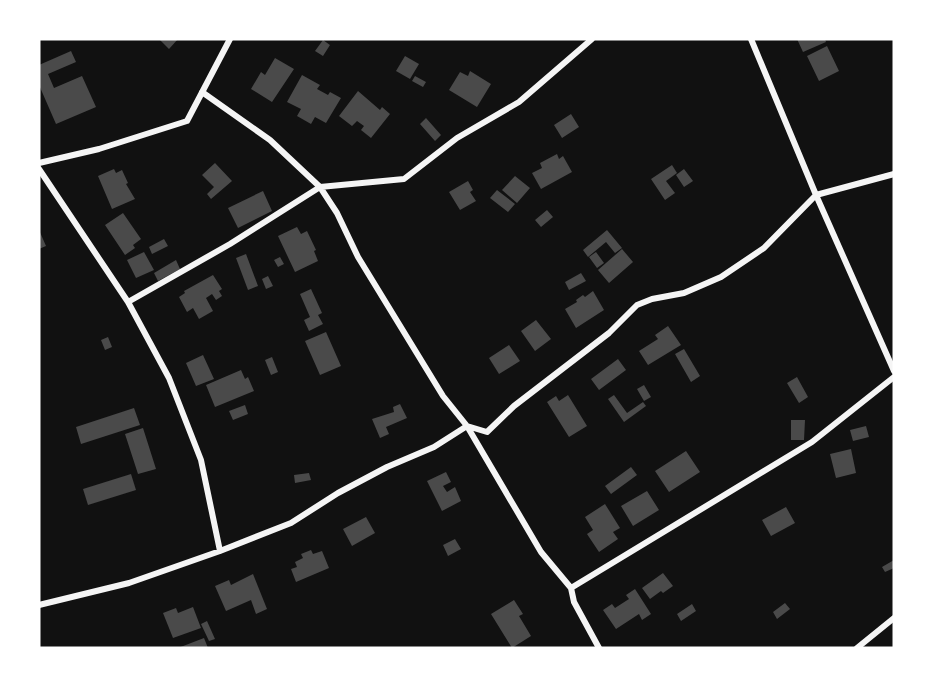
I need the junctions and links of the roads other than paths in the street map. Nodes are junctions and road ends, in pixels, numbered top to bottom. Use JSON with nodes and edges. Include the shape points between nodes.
{"nodes":[{"id":1,"x":230,"y":39,"type":"edge"},
{"id":2,"x":592,"y":39,"type":"edge"},
{"id":3,"x":750,"y":39,"type":"edge"},
{"id":4,"x":202,"y":92,"type":"junction"},
{"id":5,"x":39,"y":163,"type":"edge"},
{"id":6,"x":39,"y":168,"type":"edge"},
{"id":7,"x":894,"y":174,"type":"edge"},
{"id":8,"x":320,"y":187,"type":"junction"},
{"id":9,"x":816,"y":195,"type":"junction"},
{"id":10,"x":128,"y":302,"type":"junction"},
{"id":11,"x":894,"y":371,"type":"edge"},
{"id":12,"x":894,"y":377,"type":"edge"},
{"id":13,"x":467,"y":426,"type":"junction"},
{"id":14,"x":220,"y":551,"type":"junction"},
{"id":15,"x":571,"y":588,"type":"junction"},
{"id":16,"x":39,"y":605,"type":"edge"},
{"id":17,"x":894,"y":618,"type":"edge"},
{"id":18,"x":599,"y":648,"type":"edge"},
{"id":19,"x":857,"y":648,"type":"edge"}],
"edges":[{"from":1,"to":4,"type":"street"},
{"from":2,"to":8,"type":"street","via":[[519,102],[457,138],[404,179]]},
{"from":3,"to":9,"type":"street"},
{"from":4,"to":5,"type":"street","via":[[187,121]]},
{"from":4,"to":8,"type":"street","via":[[270,140]]},
{"from":6,"to":10,"type":"street"},
{"from":7,"to":9,"type":"street"},
{"from":8,"to":10,"type":"street"},
{"from":8,"to":13,"type":"street","via":[[388,308],[443,396]]},
{"from":9,"to":11,"type":"street"},
{"from":9,"to":13,"type":"street","via":[[744,263],[684,293],[637,305],[609,333],[514,406],[487,432]]},
{"from":10,"to":14,"type":"street","via":[[169,378],[201,460]]},
{"from":12,"to":15,"type":"street","via":[[812,442]]},
{"from":13,"to":14,"type":"street","via":[[434,447],[338,493],[291,523]]},
{"from":13,"to":15,"type":"street","via":[[541,552]]},
{"from":14,"to":16,"type":"street","via":[[129,583]]},
{"from":15,"to":18,"type":"street","via":[[574,602]]},
{"from":17,"to":19,"type":"street"}]}
